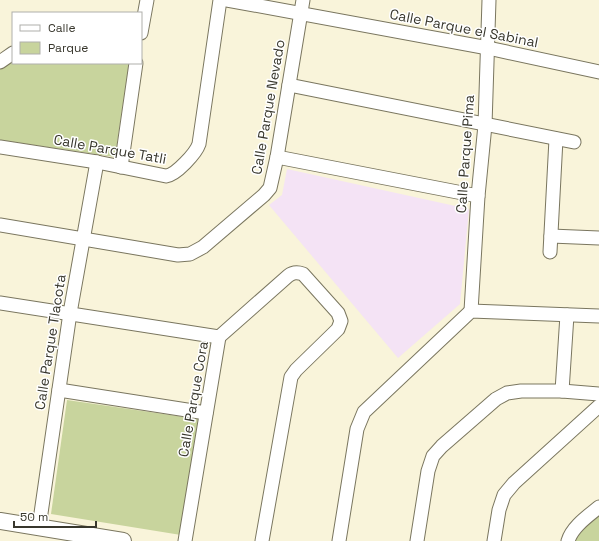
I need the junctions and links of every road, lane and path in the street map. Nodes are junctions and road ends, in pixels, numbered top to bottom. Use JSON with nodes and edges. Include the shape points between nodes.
{"nodes":[{"id":1,"x":147,"y":0,"type":"edge"},
{"id":2,"x":220,"y":0,"type":"edge"},
{"id":3,"x":227,"y":0,"type":"edge"},
{"id":4,"x":303,"y":0,"type":"edge"},
{"id":5,"x":489,"y":0,"type":"edge"},
{"id":6,"x":301,"y":13,"type":"junction"},
{"id":7,"x":142,"y":28,"type":"edge"},
{"id":8,"x":488,"y":48,"type":"junction"},
{"id":9,"x":12,"y":54,"type":"edge"},
{"id":10,"x":0,"y":62,"type":"edge"},
{"id":11,"x":136,"y":64,"type":"edge"},
{"id":12,"x":599,"y":72,"type":"edge"},
{"id":13,"x":289,"y":85,"type":"junction"},
{"id":14,"x":485,"y":124,"type":"junction"},
{"id":15,"x":556,"y":139,"type":"junction"},
{"id":16,"x":574,"y":142,"type":"dead end"},
{"id":17,"x":0,"y":147,"type":"edge"},
{"id":18,"x":278,"y":157,"type":"junction"},
{"id":19,"x":97,"y":162,"type":"junction"},
{"id":20,"x":121,"y":167,"type":"junction"},
{"id":21,"x":478,"y":196,"type":"junction"},
{"id":22,"x":0,"y":225,"type":"edge"},
{"id":23,"x":551,"y":236,"type":"junction"},
{"id":24,"x":83,"y":238,"type":"junction"},
{"id":25,"x":599,"y":238,"type":"edge"},
{"id":26,"x":550,"y":252,"type":"dead end"},
{"id":27,"x":0,"y":303,"type":"edge"},
{"id":28,"x":471,"y":311,"type":"junction"},
{"id":29,"x":70,"y":313,"type":"junction"},
{"id":30,"x":567,"y":315,"type":"junction"},
{"id":31,"x":599,"y":316,"type":"edge"},
{"id":32,"x":219,"y":337,"type":"junction"},
{"id":33,"x":59,"y":390,"type":"junction"},
{"id":34,"x":562,"y":391,"type":"junction"},
{"id":35,"x":599,"y":394,"type":"edge"},
{"id":36,"x":599,"y":406,"type":"edge"},
{"id":37,"x":206,"y":413,"type":"junction"},
{"id":38,"x":599,"y":507,"type":"edge"},
{"id":39,"x":0,"y":521,"type":"edge"},
{"id":40,"x":39,"y":527,"type":"junction"},
{"id":41,"x":124,"y":541,"type":"edge"},
{"id":42,"x":185,"y":541,"type":"edge"},
{"id":43,"x":262,"y":541,"type":"edge"},
{"id":44,"x":339,"y":541,"type":"edge"},
{"id":45,"x":417,"y":541,"type":"edge"},
{"id":46,"x":494,"y":541,"type":"edge"},
{"id":47,"x":568,"y":541,"type":"edge"}],
"edges":[{"from":1,"to":7,"type":"street"},
{"from":2,"to":20,"type":"street","name":"Calle Parque Tatli","via":[[196,151],[168,176]]},
{"from":3,"to":6,"type":"street","name":"Calle Parque el Sabinal"},
{"from":4,"to":6,"type":"street","name":"Calle Parque Nevado"},
{"from":5,"to":8,"type":"street","name":"Calle Parque Pima"},
{"from":6,"to":8,"type":"street","name":"Calle Parque el Sabinal"},
{"from":6,"to":13,"type":"street","name":"Calle Parque Nevado"},
{"from":8,"to":12,"type":"street","name":"Calle Parque el Sabinal"},
{"from":8,"to":14,"type":"street","name":"Calle Parque Pima"},
{"from":9,"to":10,"type":"street"},
{"from":11,"to":20,"type":"street"},
{"from":13,"to":14,"type":"street"},
{"from":13,"to":18,"type":"street","name":"Calle Parque Nevado"},
{"from":14,"to":15,"type":"street"},
{"from":14,"to":21,"type":"street","name":"Calle Parque Pima"},
{"from":15,"to":16,"type":"street"},
{"from":15,"to":23,"type":"street"},
{"from":17,"to":19,"type":"street","name":"Calle Parque Tatli"},
{"from":18,"to":21,"type":"street"},
{"from":18,"to":24,"type":"street","name":"Calle Parque Nevado","via":[[270,188],[195,252],[178,256]]},
{"from":19,"to":20,"type":"street","name":"Calle Parque Tatli"},
{"from":19,"to":24,"type":"street","name":"Calle Parque Tlacota"},
{"from":21,"to":28,"type":"street","name":"Calle Parque Pima"},
{"from":22,"to":24,"type":"street","name":"Calle Parque Nevado"},
{"from":23,"to":25,"type":"street"},
{"from":23,"to":26,"type":"street"},
{"from":24,"to":29,"type":"street","name":"Calle Parque Tlacota"},
{"from":27,"to":29,"type":"street"},
{"from":28,"to":30,"type":"street"},
{"from":28,"to":44,"type":"street","via":[[364,412],[357,429]]},
{"from":29,"to":32,"type":"street"},
{"from":29,"to":33,"type":"street","name":"Calle Parque Tlacota"},
{"from":30,"to":31,"type":"street"},
{"from":30,"to":34,"type":"street"},
{"from":32,"to":37,"type":"street","name":"Calle Parque Cora"},
{"from":32,"to":43,"type":"street","name":"Calle Parque Cora","via":[[288,276],[299,272],[338,312],[341,319],[338,329],[290,377]]},
{"from":33,"to":37,"type":"street"},
{"from":33,"to":40,"type":"street","name":"Calle Parque Tlacota"},
{"from":34,"to":35,"type":"street"},
{"from":34,"to":45,"type":"street","via":[[507,393],[496,399],[442,446],[433,456],[428,471]]},
{"from":36,"to":46,"type":"street","via":[[504,495]]},
{"from":37,"to":42,"type":"street","name":"Calle Parque Cora"},
{"from":38,"to":47,"type":"street","via":[[575,528]]},
{"from":39,"to":40,"type":"street"},
{"from":40,"to":41,"type":"street"}]}
